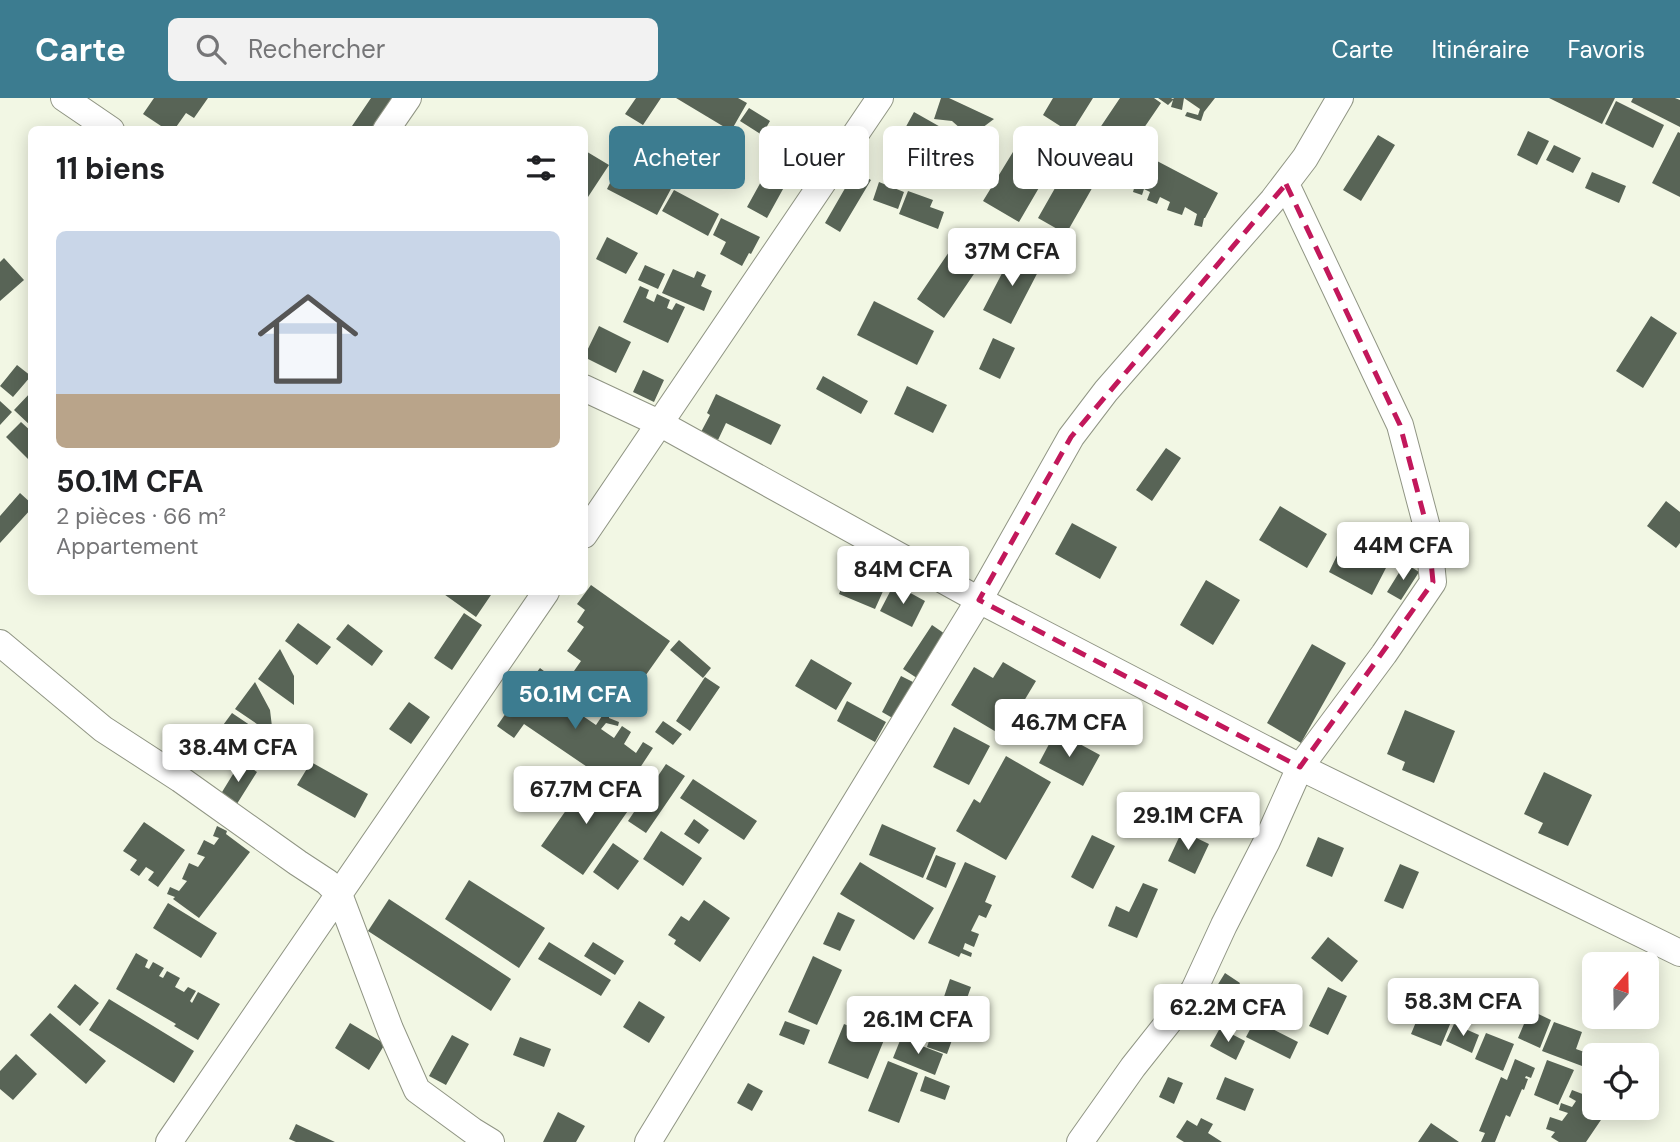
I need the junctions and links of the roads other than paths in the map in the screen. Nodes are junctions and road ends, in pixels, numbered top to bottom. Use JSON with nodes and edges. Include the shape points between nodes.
{"nodes":[{"id":1,"x":64,"y":98,"type":"edge"},
{"id":2,"x":408,"y":98,"type":"edge"},
{"id":3,"x":880,"y":98,"type":"edge"},
{"id":4,"x":1340,"y":98,"type":"edge"},
{"id":5,"x":105,"y":126,"type":"edge"},
{"id":6,"x":389,"y":126,"type":"edge"},
{"id":7,"x":1286,"y":184,"type":"junction"},
{"id":8,"x":588,"y":390,"type":"edge"},
{"id":9,"x":661,"y":424,"type":"junction"},
{"id":10,"x":588,"y":529,"type":"edge"},
{"id":11,"x":544,"y":595,"type":"edge"},
{"id":12,"x":979,"y":600,"type":"junction"},
{"id":13,"x":0,"y":643,"type":"edge"},
{"id":14,"x":1300,"y":767,"type":"junction"},
{"id":15,"x":338,"y":894,"type":"junction"},
{"id":16,"x":1680,"y":953,"type":"edge"},
{"id":17,"x":169,"y":1142,"type":"edge"},
{"id":18,"x":491,"y":1142,"type":"edge"},
{"id":19,"x":648,"y":1142,"type":"edge"},
{"id":20,"x":1080,"y":1142,"type":"edge"}],
"edges":[{"from":1,"to":5,"type":"street"},
{"from":2,"to":6,"type":"street"},
{"from":3,"to":9,"type":"street"},
{"from":4,"to":7,"type":"street"},
{"from":7,"to":12,"type":"street","via":[[1071,437]]},
{"from":7,"to":14,"type":"street","via":[[1400,425],[1428,531],[1433,582]]},
{"from":8,"to":9,"type":"street"},
{"from":9,"to":10,"type":"street"},
{"from":9,"to":12,"type":"street"},
{"from":11,"to":15,"type":"street"},
{"from":12,"to":14,"type":"street"},
{"from":12,"to":19,"type":"street"},
{"from":13,"to":15,"type":"street","via":[[103,729],[327,882]]},
{"from":14,"to":16,"type":"street"},
{"from":14,"to":20,"type":"street","via":[[1194,990]]},
{"from":15,"to":17,"type":"street"},
{"from":15,"to":18,"type":"street","via":[[417,1090]]}]}
